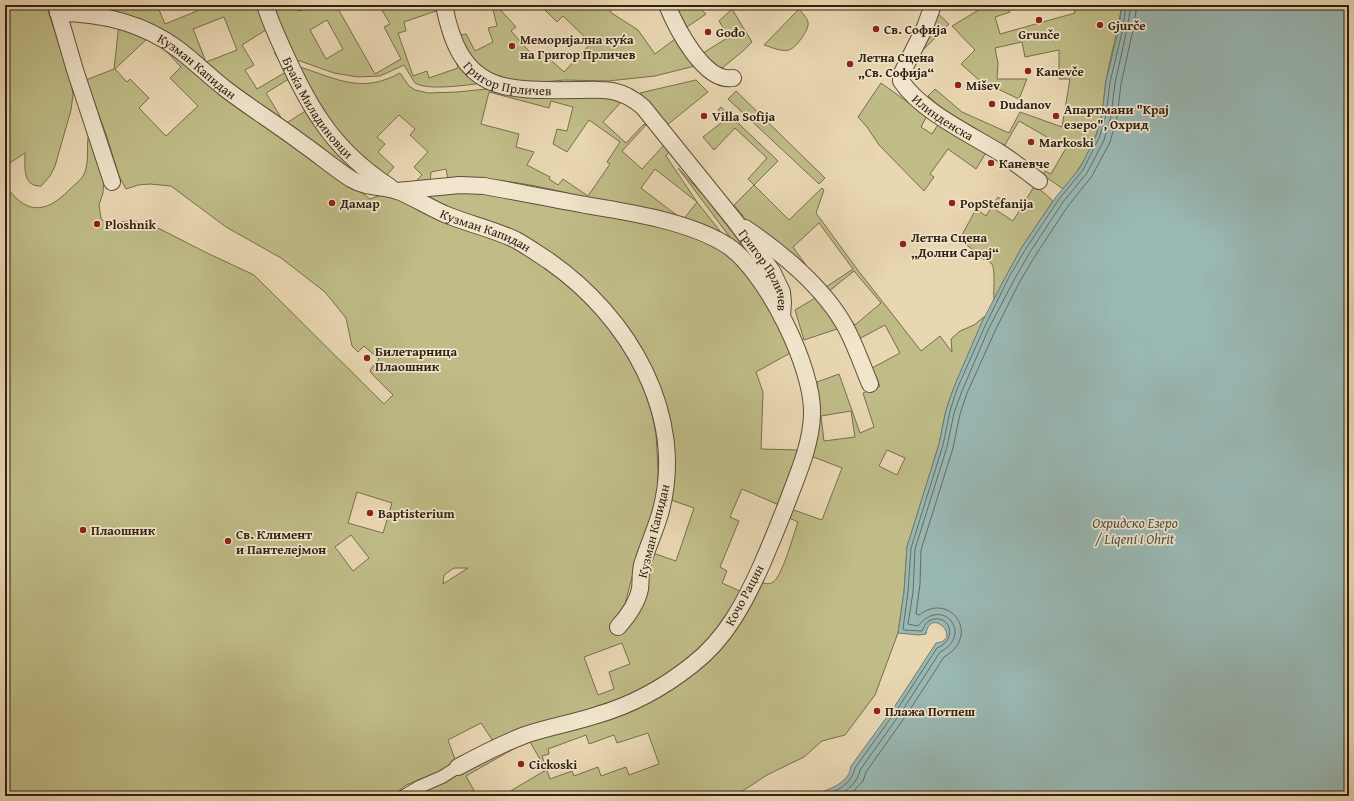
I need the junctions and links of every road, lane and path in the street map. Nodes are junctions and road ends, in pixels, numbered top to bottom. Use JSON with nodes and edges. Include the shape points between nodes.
{"nodes":[{"id":1,"x":265,"y":5,"type":"edge"},
{"id":2,"x":444,"y":5,"type":"edge"},
{"id":3,"x":667,"y":5,"type":"edge"},
{"id":4,"x":933,"y":5,"type":"edge"},
{"id":5,"x":57,"y":9,"type":"edge"},
{"id":6,"x":733,"y":78,"type":"dead end"},
{"id":7,"x":1039,"y":181,"type":"dead end"},
{"id":8,"x":112,"y":182,"type":"dead end"},
{"id":9,"x":396,"y":191,"type":"junction"},
{"id":10,"x":735,"y":221,"type":"junction"},
{"id":11,"x":782,"y":317,"type":"junction"},
{"id":12,"x":870,"y":384,"type":"dead end"},
{"id":13,"x":618,"y":627,"type":"dead end"},
{"id":14,"x":458,"y":767,"type":"joint"},
{"id":15,"x":404,"y":796,"type":"edge"}],
"edges":[{"from":1,"to":9,"type":"street","name":"Браќа Миладиновци","via":[[289,62],[321,122],[355,159]]},
{"from":2,"to":10,"type":"street","name":"Григор Прличев","via":[[451,35],[459,53],[473,71],[494,84],[534,90],[615,91],[636,101]]},
{"from":3,"to":6,"type":"street","via":[[677,28],[696,56],[720,77]]},
{"from":4,"to":7,"type":"street","name":"Илинденска","via":[[923,32],[901,75],[901,81],[912,94],[942,118]]},
{"from":5,"to":8,"type":"street","name":"Кузман Капидан"},
{"from":5,"to":9,"type":"street","name":"Кузман Капидан","via":[[101,16],[136,25],[153,33],[179,50],[254,111],[351,179],[369,186]]},
{"from":9,"to":11,"type":"street","name":"Григор Прличев","via":[[460,185],[484,186],[630,212],[692,229],[719,240],[742,258],[764,286]]},
{"from":9,"to":13,"type":"street","name":"Кузман Капидан","via":[[438,211],[528,247],[580,286],[616,323],[636,353],[650,381],[662,424],[666,445],[666,488],[658,521],[642,566],[637,601]]},
{"from":10,"to":11,"type":"street","name":"Григор Прличев","via":[[778,283],[782,292]]},
{"from":10,"to":12,"type":"street","via":[[778,252],[828,303],[845,326]]},
{"from":11,"to":14,"type":"street","name":"Кочо Рацин","via":[[802,361],[812,403],[811,427],[804,456],[775,533],[748,593],[730,624],[710,650],[694,664],[644,697],[595,716],[496,746]]},
{"from":14,"to":15,"type":"street"}]}
